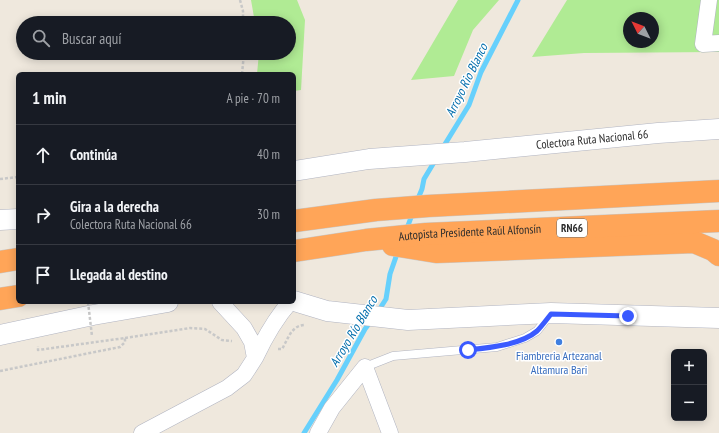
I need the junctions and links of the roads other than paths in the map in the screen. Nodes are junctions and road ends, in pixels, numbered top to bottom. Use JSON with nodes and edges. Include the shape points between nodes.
{"nodes":[{"id":1,"x":709,"y":0,"type":"edge"},
{"id":2,"x":719,"y":43,"type":"edge"},
{"id":3,"x":719,"y":129,"type":"edge"},
{"id":4,"x":296,"y":171,"type":"edge"},
{"id":5,"x":719,"y":190,"type":"edge"},
{"id":6,"x":16,"y":219,"type":"edge"},
{"id":7,"x":0,"y":220,"type":"edge"},
{"id":8,"x":296,"y":221,"type":"edge"},
{"id":9,"x":719,"y":221,"type":"edge"},
{"id":10,"x":426,"y":243,"type":"junction"},
{"id":11,"x":296,"y":251,"type":"edge"},
{"id":12,"x":719,"y":255,"type":"edge"},
{"id":13,"x":16,"y":259,"type":"edge"},
{"id":14,"x":0,"y":262,"type":"edge"},
{"id":15,"x":16,"y":296,"type":"edge"},
{"id":16,"x":0,"y":299,"type":"edge"},
{"id":17,"x":296,"y":302,"type":"edge"},
{"id":18,"x":156,"y":304,"type":"edge"},
{"id":19,"x":288,"y":304,"type":"edge"},
{"id":20,"x":228,"y":311,"type":"edge"},
{"id":21,"x":551,"y":314,"type":"junction"},
{"id":22,"x":719,"y":318,"type":"edge"},
{"id":23,"x":0,"y":335,"type":"edge"},
{"id":24,"x":255,"y":358,"type":"junction"},
{"id":25,"x":365,"y":367,"type":"junction"},
{"id":26,"x":142,"y":433,"type":"edge"},
{"id":27,"x":318,"y":433,"type":"edge"},
{"id":28,"x":390,"y":433,"type":"edge"}],
"edges":[{"from":1,"to":2,"type":"street","via":[[703,44]]},
{"from":3,"to":4,"type":"street","name":"Colectora Ruta Nacional 66","via":[[369,159]]},
{"from":5,"to":8,"type":"highway","via":[[428,206]]},
{"from":6,"to":7,"type":"street"},
{"from":9,"to":10,"type":"highway","name":"Autopista Presidente Raúl Alfonsín","number":"RN66"},
{"from":10,"to":11,"type":"highway","name":"Autopista Presidente Raúl Alfonsín","number":"RN66","via":[[372,241]]},
{"from":10,"to":12,"type":"highway","via":[[436,252],[694,242]]},
{"from":13,"to":14,"type":"highway"},
{"from":15,"to":16,"type":"highway"},
{"from":17,"to":21,"type":"street","via":[[327,311],[408,320]]},
{"from":18,"to":23,"type":"street"},
{"from":19,"to":24,"type":"street","via":[[271,326]]},
{"from":20,"to":24,"type":"street","via":[[244,328],[252,342]]},
{"from":21,"to":22,"type":"street"},
{"from":21,"to":25,"type":"lane","via":[[537,331],[525,338],[497,347],[393,356]]},
{"from":24,"to":26,"type":"street","via":[[244,375],[227,388]]},
{"from":25,"to":27,"type":"street","via":[[332,408]]},
{"from":25,"to":28,"type":"street"}]}
